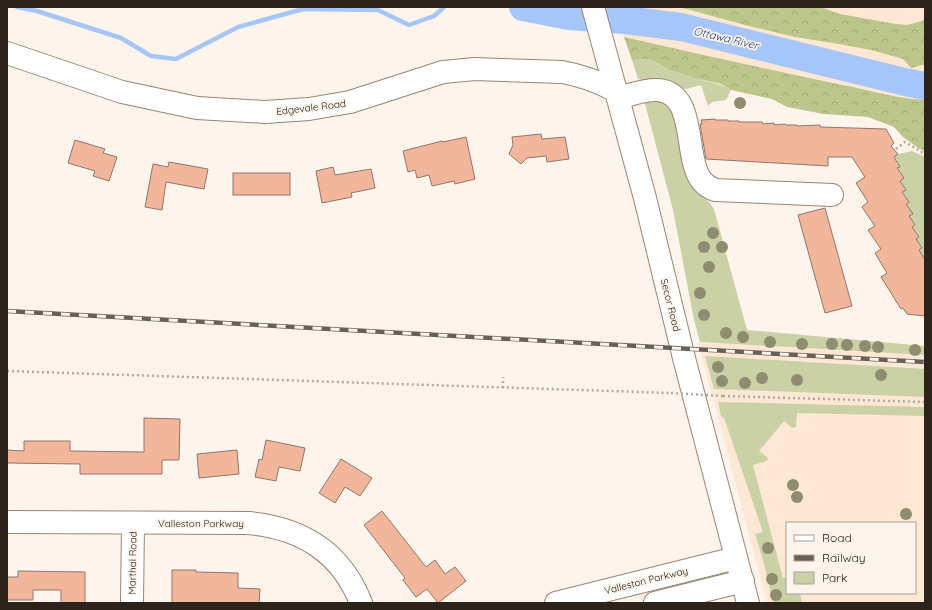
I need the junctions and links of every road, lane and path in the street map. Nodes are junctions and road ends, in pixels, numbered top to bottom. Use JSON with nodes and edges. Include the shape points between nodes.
{"nodes":[{"id":1,"x":593,"y":7,"type":"edge"},
{"id":2,"x":7,"y":53,"type":"edge"},
{"id":3,"x":617,"y":94,"type":"junction"},
{"id":4,"x":896,"y":149,"type":"dead end"},
{"id":5,"x":925,"y":154,"type":"edge"},
{"id":6,"x":832,"y":195,"type":"dead end"},
{"id":7,"x":7,"y":371,"type":"edge"},
{"id":8,"x":503,"y":377,"type":"dead end"},
{"id":9,"x":503,"y":388,"type":"junction"},
{"id":10,"x":925,"y":402,"type":"edge"},
{"id":11,"x":7,"y":522,"type":"edge"},
{"id":12,"x":132,"y":523,"type":"junction"},
{"id":13,"x":736,"y":558,"type":"junction"},
{"id":14,"x":742,"y":581,"type":"junction"},
{"id":15,"x":132,"y":603,"type":"edge"},
{"id":16,"x":361,"y":603,"type":"edge"},
{"id":17,"x":556,"y":603,"type":"edge"},
{"id":18,"x":655,"y":603,"type":"edge"},
{"id":19,"x":748,"y":603,"type":"edge"}],
"edges":[{"from":1,"to":3,"type":"street","name":"Secor Road"},
{"from":2,"to":3,"type":"street","name":"Edgevale Road","via":[[122,92],[197,108],[265,112],[309,109],[350,102],[443,72],[475,69],[562,72],[596,82]]},
{"from":3,"to":6,"type":"street","via":[[659,90],[676,99],[683,110],[696,171],[706,185],[715,190]]},
{"from":3,"to":13,"type":"street","name":"Secor Road"},
{"from":4,"to":5,"type":"path","via":[[905,142]]},
{"from":7,"to":9,"type":"path"},
{"from":8,"to":9,"type":"path"},
{"from":9,"to":10,"type":"path","bridge":true},
{"from":11,"to":12,"type":"street","name":"Valleston Parkway"},
{"from":12,"to":15,"type":"street","name":"Marthal Road"},
{"from":12,"to":16,"type":"street","name":"Valleston Parkway","via":[[248,523],[282,528],[313,543],[335,560],[353,584]]},
{"from":13,"to":14,"type":"street","name":"Secor Road"},
{"from":13,"to":17,"type":"street","name":"Valleston Parkway"},
{"from":14,"to":18,"type":"street"},
{"from":14,"to":19,"type":"street","name":"Secor Road"}]}
